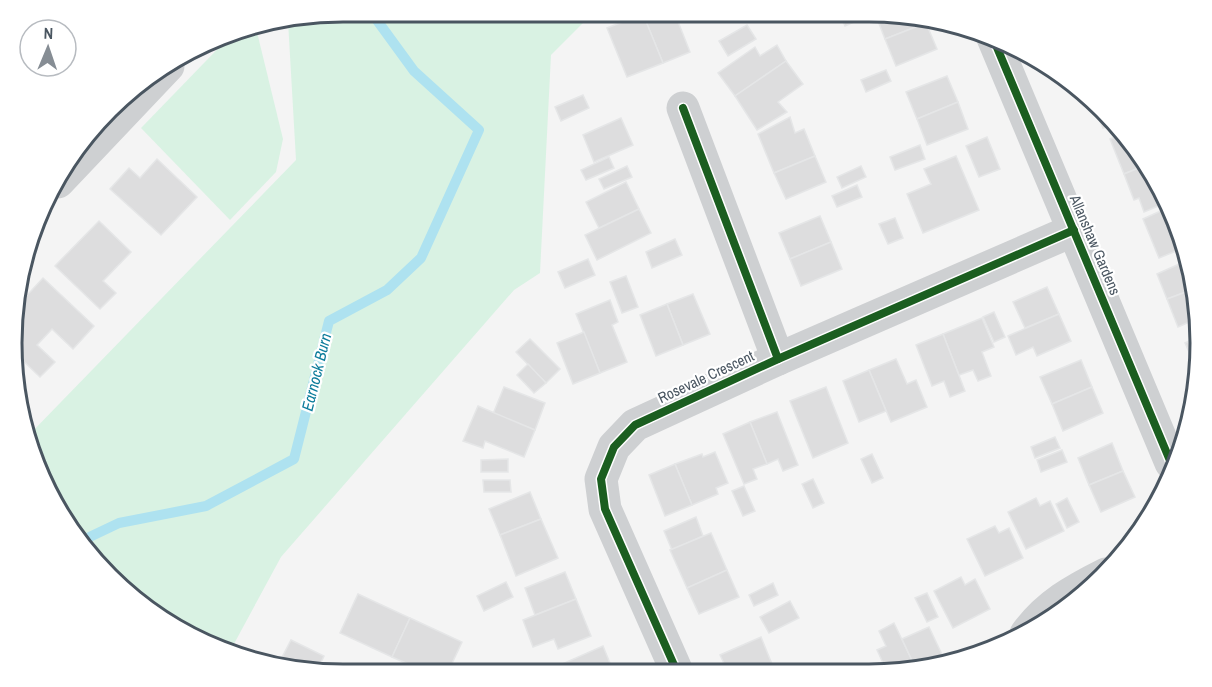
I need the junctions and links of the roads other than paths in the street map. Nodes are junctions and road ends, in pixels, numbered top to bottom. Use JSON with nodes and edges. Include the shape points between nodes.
{"nodes":[{"id":1,"x":998,"y":50,"type":"edge"},
{"id":2,"x":140,"y":95,"type":"edge"},
{"id":3,"x":683,"y":108,"type":"dead end"},
{"id":4,"x":85,"y":153,"type":"edge"},
{"id":5,"x":1074,"y":230,"type":"junction"},
{"id":6,"x":778,"y":359,"type":"junction"},
{"id":7,"x":1168,"y":457,"type":"edge"},
{"id":8,"x":1072,"y":591,"type":"edge"},
{"id":9,"x":1052,"y":606,"type":"edge"},
{"id":10,"x":674,"y":664,"type":"edge"}],
"edges":[{"from":1,"to":5,"type":"street","name":"Allanshaw Gardens"},
{"from":2,"to":4,"type":"street"},
{"from":3,"to":6,"type":"street"},
{"from":5,"to":6,"type":"street","name":"Rosevale Crescent"},
{"from":5,"to":7,"type":"street","name":"Allanshaw Gardens"},
{"from":6,"to":10,"type":"street","name":"Rosevale Crescent","via":[[635,425],[614,447],[601,479],[605,509]]},
{"from":8,"to":9,"type":"street"}]}
